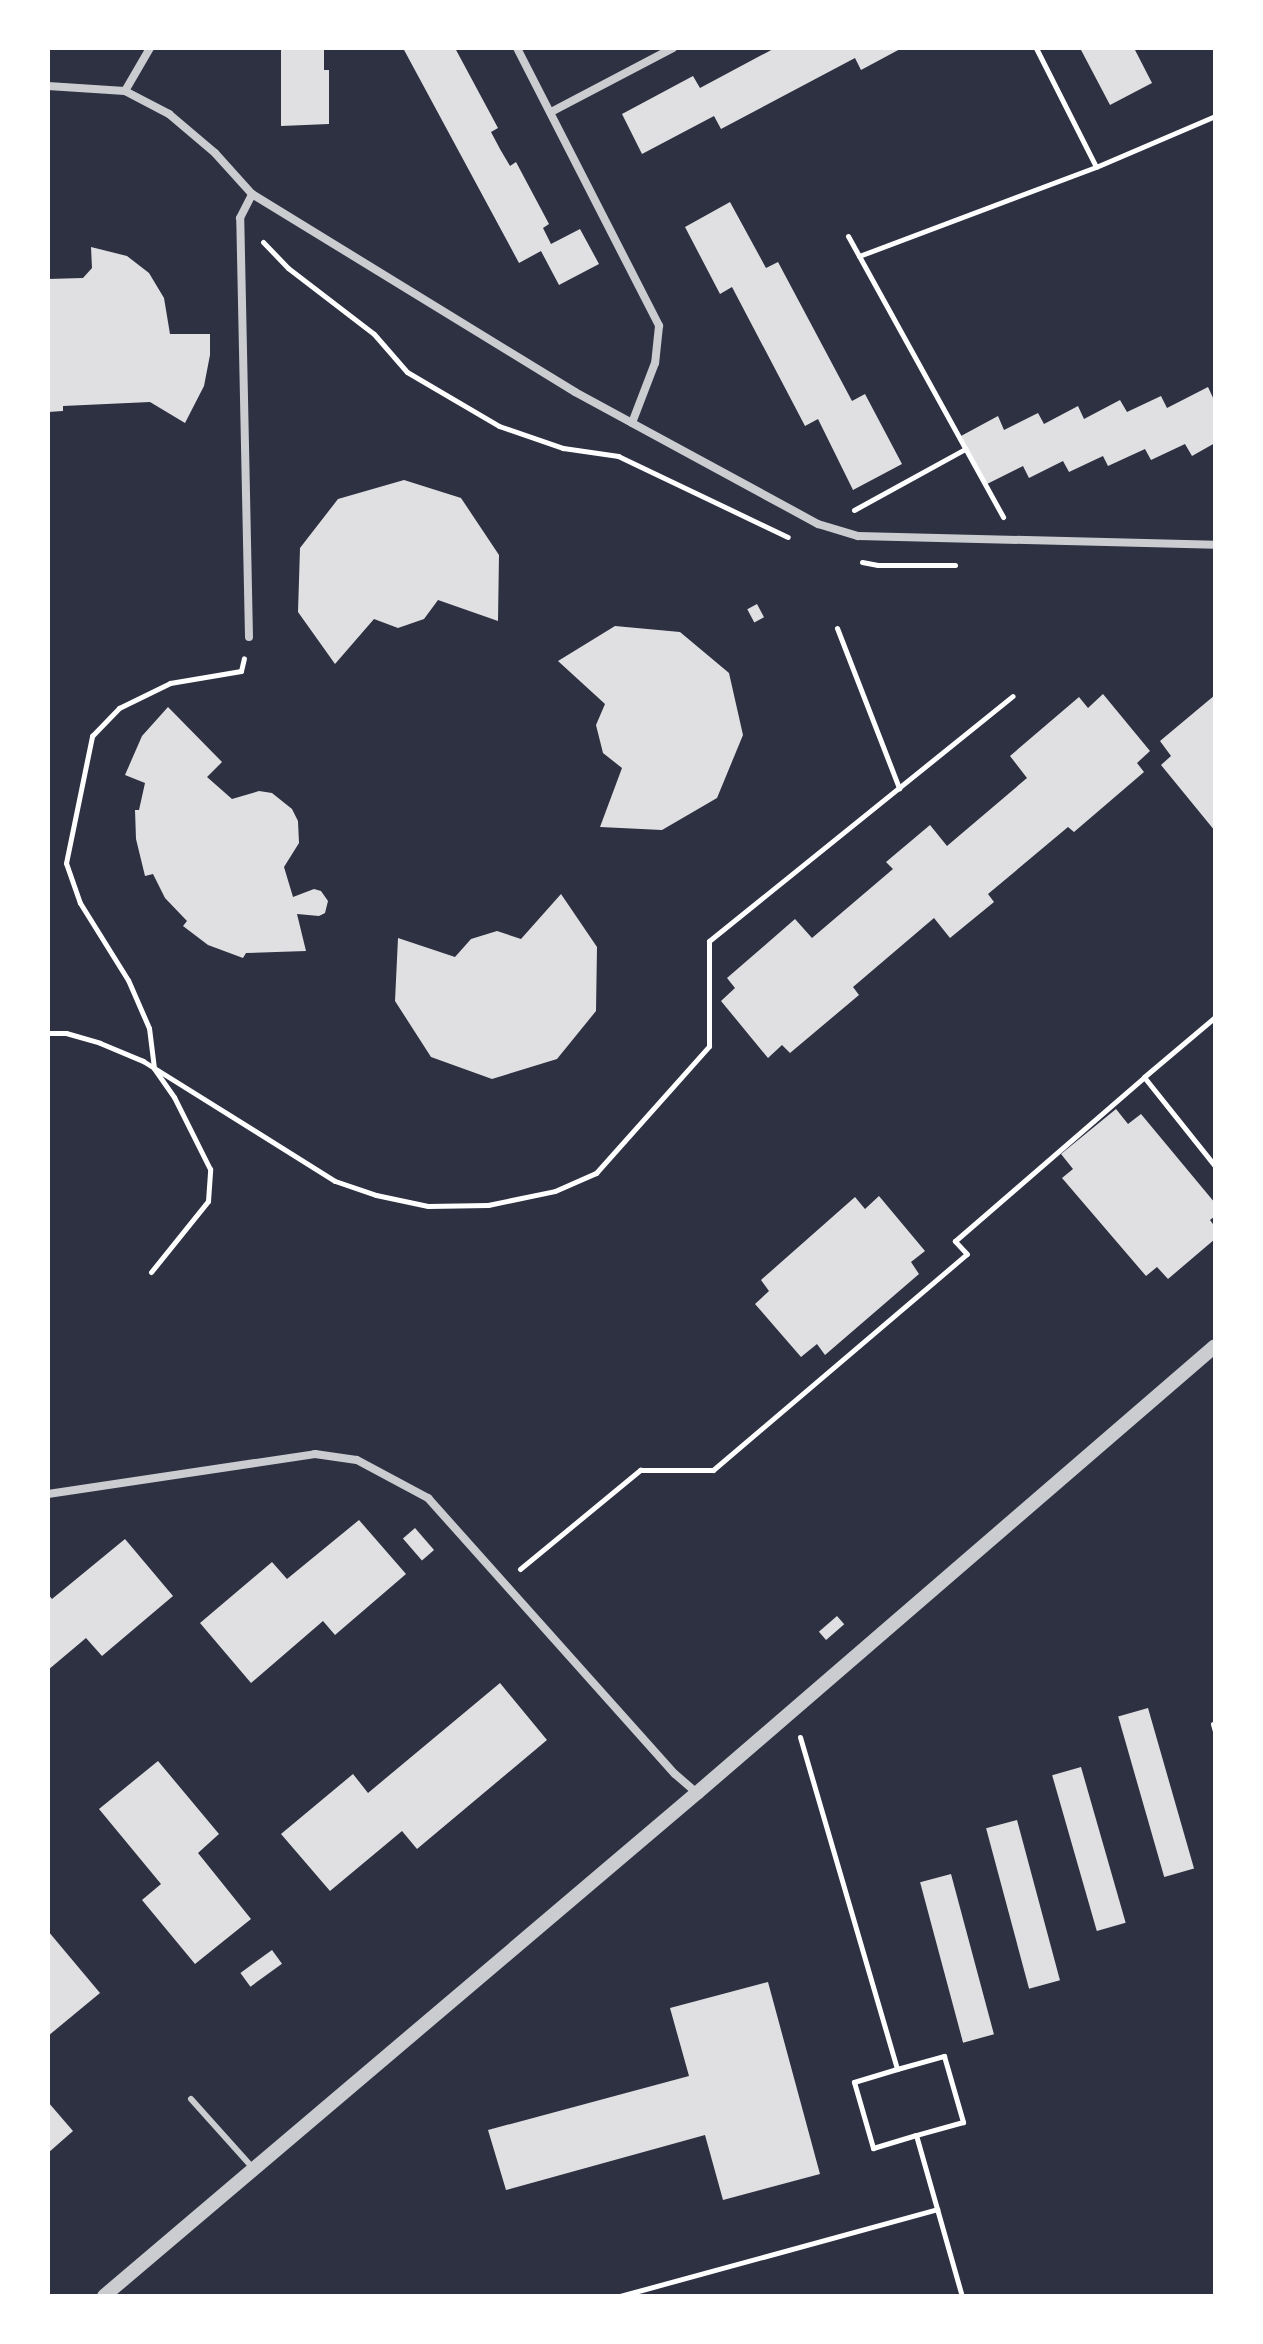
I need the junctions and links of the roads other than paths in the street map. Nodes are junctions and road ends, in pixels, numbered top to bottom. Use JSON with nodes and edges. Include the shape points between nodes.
{"nodes":[{"id":1,"x":150,"y":48,"type":"edge"},
{"id":2,"x":517,"y":48,"type":"edge"},
{"id":3,"x":673,"y":48,"type":"edge"},
{"id":4,"x":48,"y":86,"type":"edge"},
{"id":5,"x":125,"y":91,"type":"junction"},
{"id":6,"x":551,"y":112,"type":"junction"},
{"id":7,"x":252,"y":194,"type":"junction"},
{"id":8,"x":632,"y":423,"type":"junction"},
{"id":9,"x":1215,"y":545,"type":"edge"},
{"id":10,"x":249,"y":637,"type":"road end"},
{"id":11,"x":1215,"y":1346,"type":"edge"},
{"id":12,"x":48,"y":1494,"type":"edge"},
{"id":13,"x":697,"y":1793,"type":"junction"},
{"id":14,"x":191,"y":2099,"type":"dead end"},
{"id":15,"x":253,"y":2168,"type":"junction"},
{"id":16,"x":104,"y":2296,"type":"edge"}],
"edges":[{"from":1,"to":5,"type":"street"},
{"from":2,"to":6,"type":"street"},
{"from":3,"to":6,"type":"street"},
{"from":4,"to":5,"type":"street"},
{"from":5,"to":7,"type":"street","via":[[169,114]]},
{"from":6,"to":8,"type":"street","via":[[659,326],[655,363]]},
{"from":7,"to":8,"type":"street"},
{"from":7,"to":10,"type":"street","via":[[240,218]]},
{"from":8,"to":9,"type":"street","via":[[825,526],[858,536]]},
{"from":11,"to":13,"type":"street"},
{"from":12,"to":13,"type":"street","via":[[315,1454],[357,1460],[428,1498]]},
{"from":13,"to":15,"type":"street"},
{"from":14,"to":15,"type":"lane"},
{"from":15,"to":16,"type":"street"}]}
